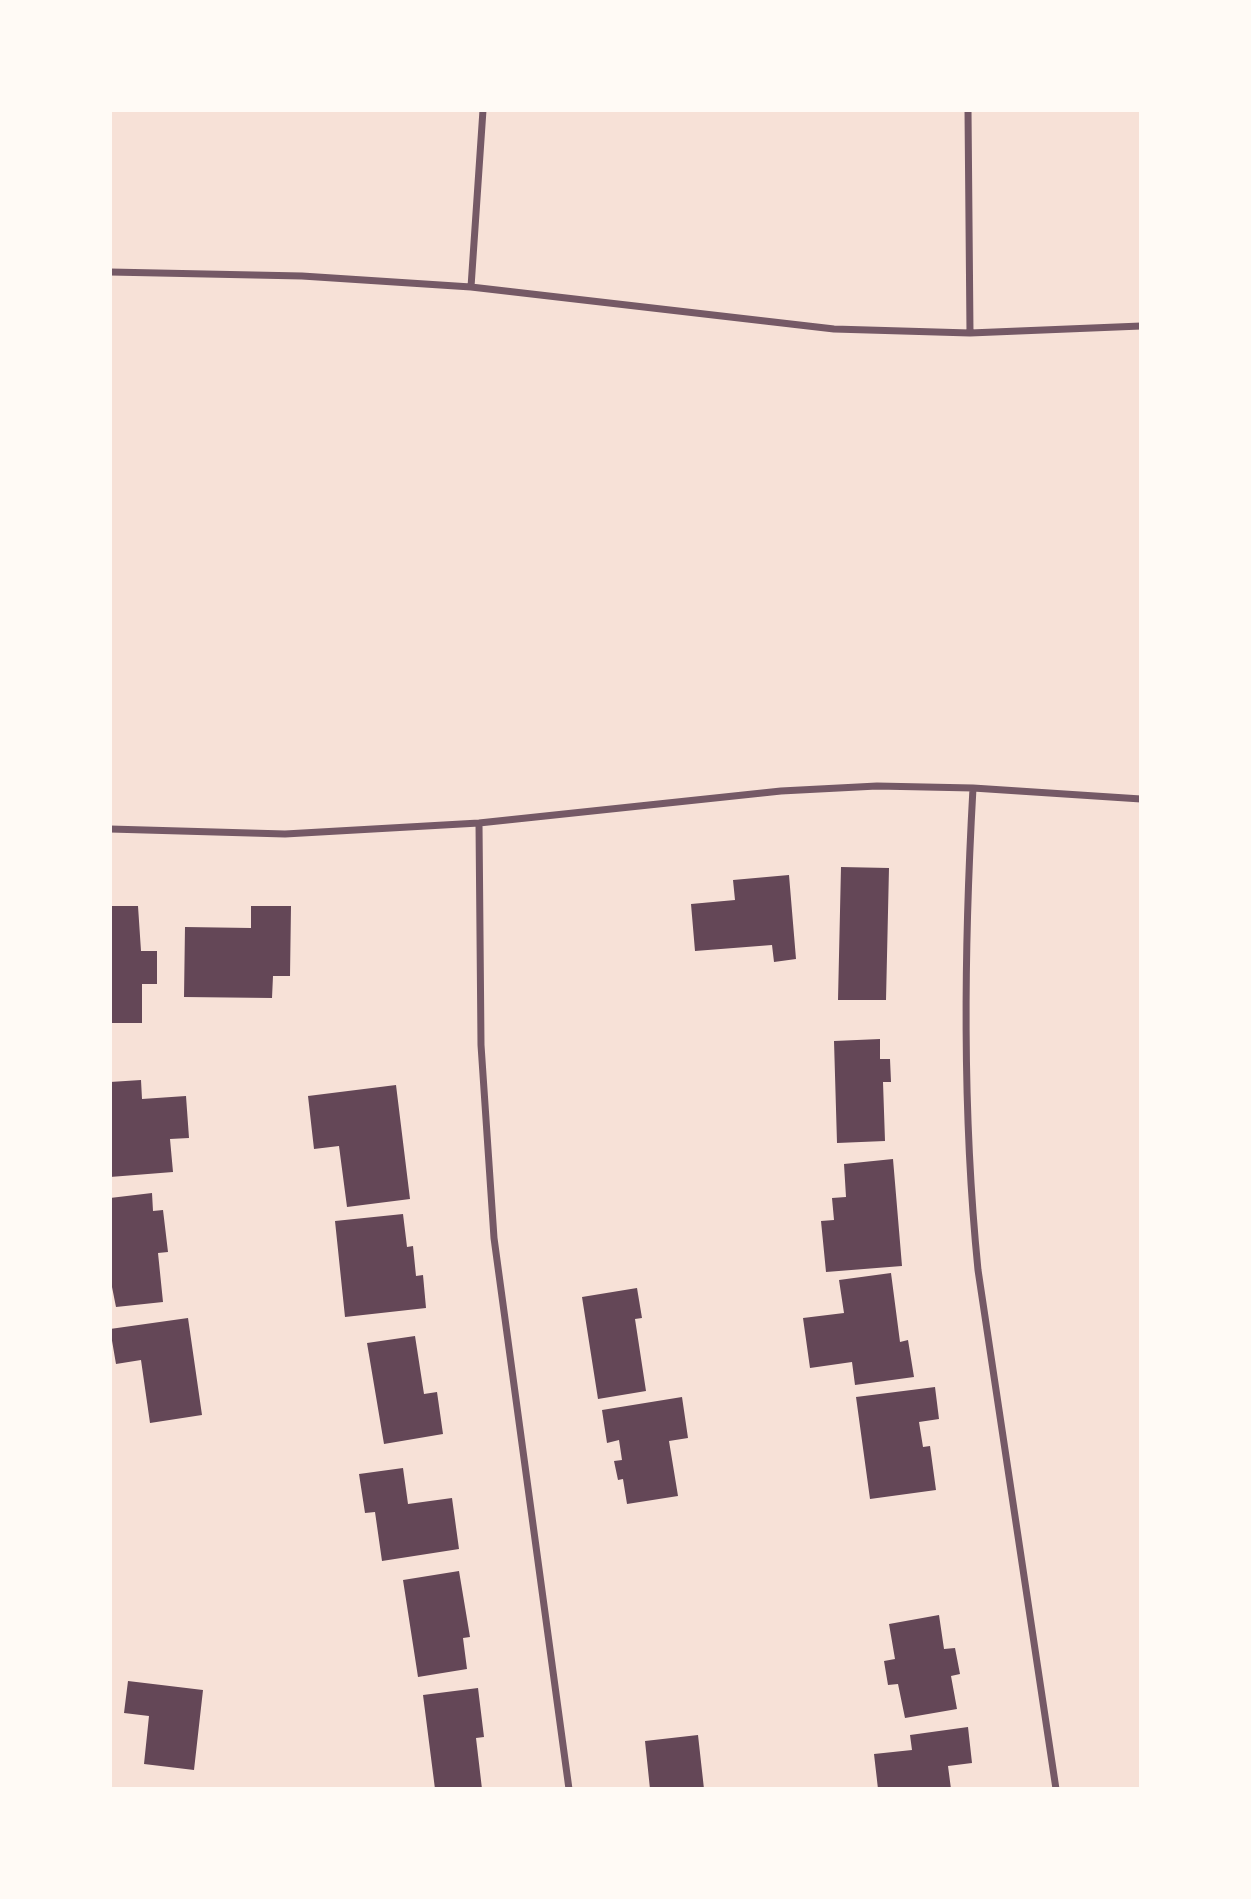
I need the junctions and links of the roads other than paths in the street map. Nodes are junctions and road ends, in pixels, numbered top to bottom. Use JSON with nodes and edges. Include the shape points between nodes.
{"nodes":[{"id":1,"x":483,"y":110,"type":"edge"},
{"id":2,"x":968,"y":110,"type":"edge"},
{"id":3,"x":110,"y":272,"type":"edge"},
{"id":4,"x":471,"y":287,"type":"junction"},
{"id":5,"x":1141,"y":326,"type":"edge"},
{"id":6,"x":970,"y":333,"type":"junction"},
{"id":7,"x":973,"y":788,"type":"junction"},
{"id":8,"x":1141,"y":799,"type":"edge"},
{"id":9,"x":479,"y":823,"type":"junction"},
{"id":10,"x":110,"y":829,"type":"edge"},
{"id":11,"x":569,"y":1789,"type":"edge"},
{"id":12,"x":1056,"y":1789,"type":"edge"}],
"edges":[{"from":1,"to":4,"type":"street"},
{"from":2,"to":6,"type":"street"},
{"from":3,"to":4,"type":"street","via":[[302,276]]},
{"from":4,"to":6,"type":"street","via":[[729,320]]},
{"from":5,"to":6,"type":"street"},
{"from":7,"to":8,"type":"street"},
{"from":7,"to":9,"type":"street","via":[[781,791]]},
{"from":7,"to":12,"type":"street","via":[[965,944],[970,1192]]},
{"from":9,"to":10,"type":"street","via":[[285,834]]},
{"from":9,"to":11,"type":"street","via":[[481,1045],[494,1238]]}]}
